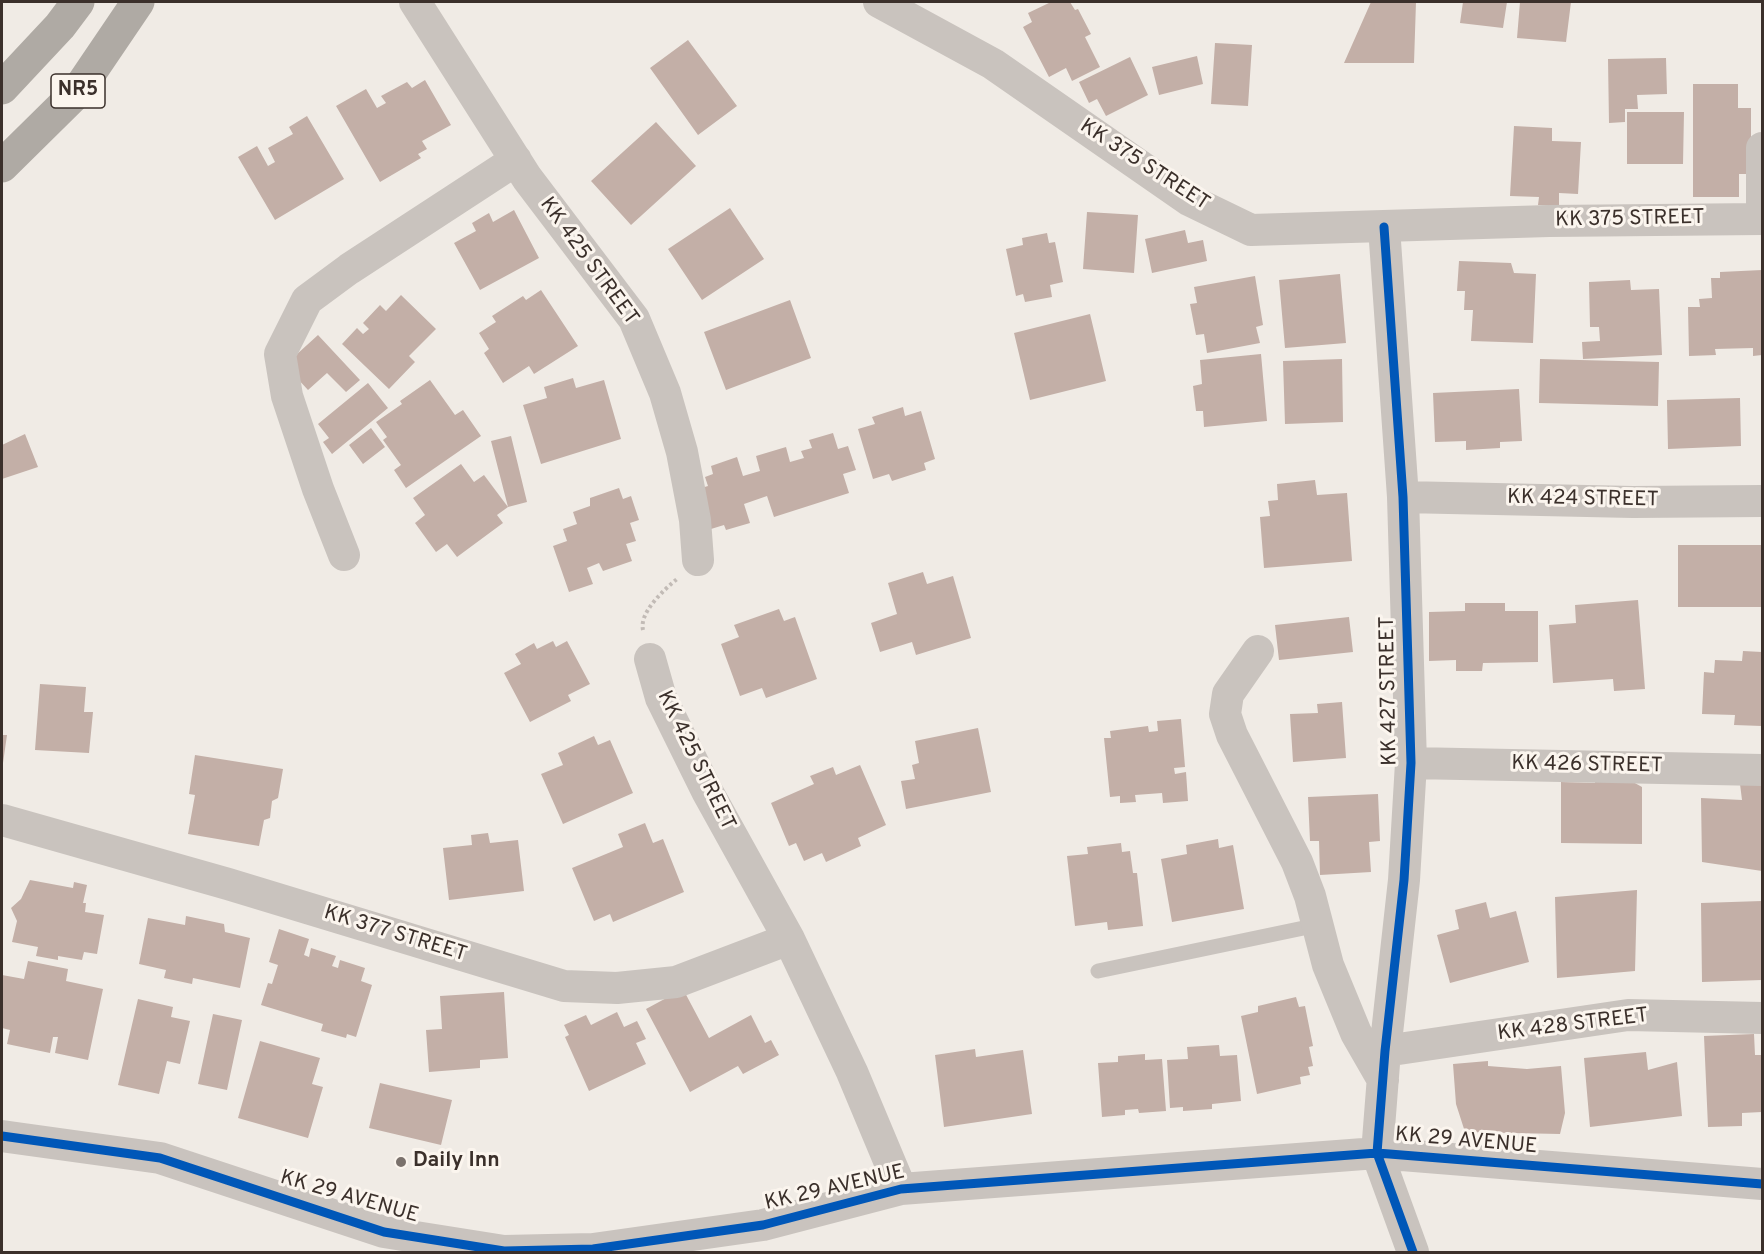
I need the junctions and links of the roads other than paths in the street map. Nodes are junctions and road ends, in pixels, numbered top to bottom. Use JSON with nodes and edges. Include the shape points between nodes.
{"nodes":[{"id":1,"x":78,"y":2,"type":"edge"},
{"id":2,"x":138,"y":2,"type":"edge"},
{"id":3,"x":415,"y":2,"type":"edge"},
{"id":4,"x":879,"y":2,"type":"edge"},
{"id":5,"x":2,"y":88,"type":"edge"},
{"id":6,"x":1762,"y":148,"type":"edge"},
{"id":7,"x":516,"y":160,"type":"junction"},
{"id":8,"x":2,"y":166,"type":"edge"},
{"id":9,"x":1762,"y":219,"type":"edge"},
{"id":10,"x":1384,"y":227,"type":"junction"},
{"id":11,"x":1403,"y":496,"type":"junction"},
{"id":12,"x":1762,"y":501,"type":"edge"},
{"id":13,"x":344,"y":555,"type":"dead end"},
{"id":14,"x":698,"y":560,"type":"road end"},
{"id":15,"x":1258,"y":651,"type":"dead end"},
{"id":16,"x":650,"y":659,"type":"road end"},
{"id":17,"x":1411,"y":763,"type":"junction"},
{"id":18,"x":1762,"y":770,"type":"edge"},
{"id":19,"x":2,"y":820,"type":"edge"},
{"id":20,"x":1318,"y":925,"type":"junction"},
{"id":21,"x":789,"y":939,"type":"junction"},
{"id":22,"x":1098,"y":971,"type":"dead end"},
{"id":23,"x":1762,"y":1018,"type":"edge"},
{"id":24,"x":1384,"y":1066,"type":"junction"},
{"id":25,"x":2,"y":1136,"type":"edge"},
{"id":26,"x":1377,"y":1153,"type":"junction"},
{"id":27,"x":1762,"y":1184,"type":"edge"},
{"id":28,"x":901,"y":1189,"type":"junction"},
{"id":29,"x":1413,"y":1252,"type":"edge"}],
"edges":[{"from":1,"to":5,"type":"highway","number":"NR5"},
{"from":2,"to":8,"type":"highway","number":"NR5","via":[[77,92]]},
{"from":3,"to":7,"type":"street","name":"KK 425 STREET"},
{"from":4,"to":10,"type":"street","name":"KK 375 STREET","via":[[993,64],[1189,200],[1251,230]]},
{"from":6,"to":9,"type":"street"},
{"from":7,"to":13,"type":"street","via":[[307,300],[280,354],[287,396]]},
{"from":7,"to":14,"type":"street","name":"KK 425 STREET","via":[[634,320],[665,393],[682,452]]},
{"from":9,"to":10,"type":"street","name":"KK 375 STREET"},
{"from":10,"to":11,"type":"street","name":"KK 427 STREET"},
{"from":11,"to":12,"type":"street","name":"KK 424 STREET"},
{"from":11,"to":17,"type":"street","name":"KK 427 STREET"},
{"from":15,"to":20,"type":"street","via":[[1228,694],[1225,714],[1297,862]]},
{"from":16,"to":21,"type":"street","name":"KK 425 STREET","via":[[661,698],[707,791]]},
{"from":17,"to":18,"type":"street","name":"KK 426 STREET"},
{"from":17,"to":24,"type":"street","name":"KK 427 STREET","via":[[1404,879]]},
{"from":19,"to":21,"type":"street","name":"KK 377 STREET","via":[[564,986],[617,988],[676,982]]},
{"from":20,"to":22,"type":"lane"},
{"from":20,"to":24,"type":"street","via":[[1328,965],[1352,1023]]},
{"from":21,"to":28,"type":"street","name":"KK 425 STREET","via":[[852,1072]]},
{"from":23,"to":24,"type":"street","name":"KK 428 STREET","via":[[1628,1016]]},
{"from":24,"to":26,"type":"street","name":"KK 427 STREET"},
{"from":25,"to":28,"type":"street","name":"KK 29 AVENUE","via":[[160,1158],[384,1232],[504,1251],[593,1249],[763,1225]]},
{"from":26,"to":27,"type":"street","name":"KK 29 AVENUE"},
{"from":26,"to":28,"type":"street","name":"KK 29 AVENUE"},
{"from":26,"to":29,"type":"street"}]}
